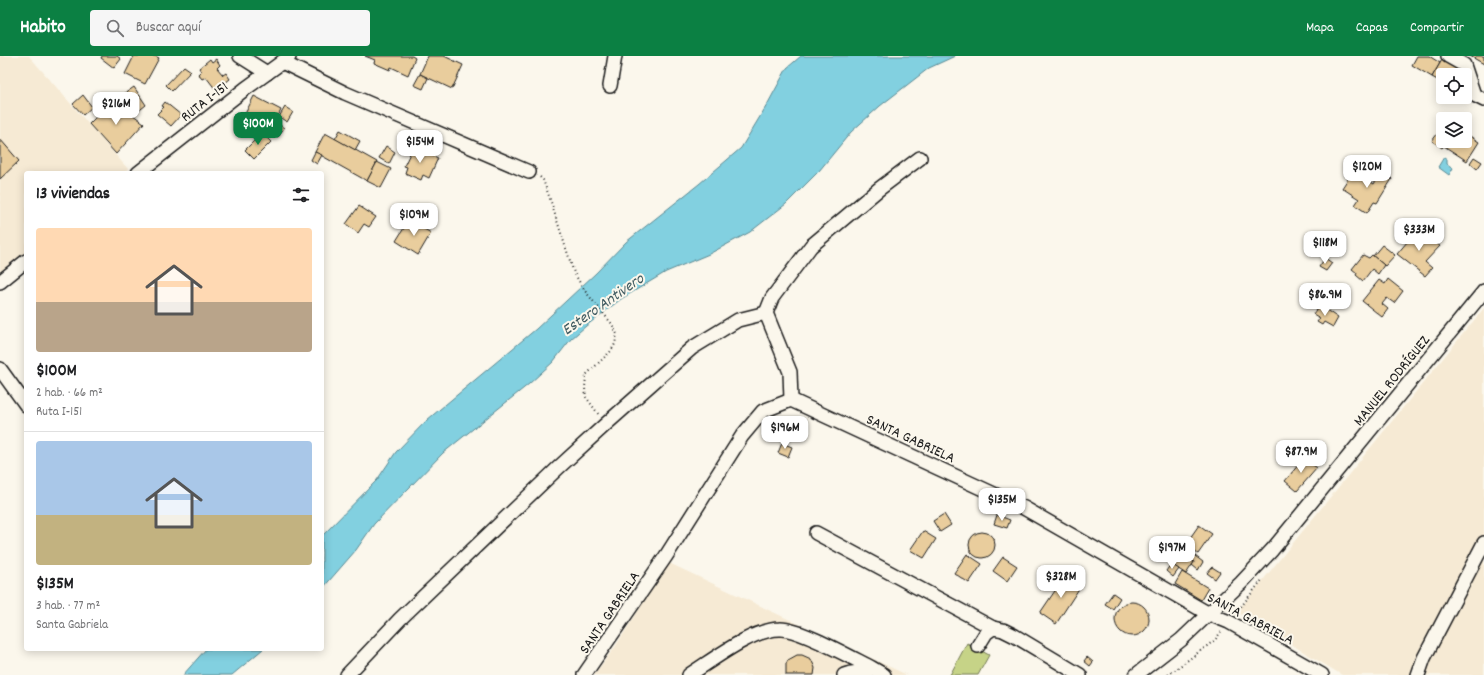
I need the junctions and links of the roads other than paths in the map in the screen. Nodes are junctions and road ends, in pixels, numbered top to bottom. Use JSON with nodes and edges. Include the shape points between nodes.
{"nodes":[{"id":1,"x":240,"y":56,"type":"edge"},
{"id":2,"x":615,"y":56,"type":"edge"},
{"id":3,"x":1448,"y":56,"type":"edge"},
{"id":4,"x":286,"y":59,"type":"edge"},
{"id":5,"x":267,"y":73,"type":"junction"},
{"id":6,"x":610,"y":86,"type":"dead end"},
{"id":7,"x":1484,"y":100,"type":"edge"},
{"id":8,"x":920,"y":158,"type":"dead end"},
{"id":9,"x":141,"y":171,"type":"edge"},
{"id":10,"x":529,"y":172,"type":"road end"},
{"id":11,"x":24,"y":264,"type":"edge"},
{"id":12,"x":0,"y":282,"type":"edge"},
{"id":13,"x":1484,"y":291,"type":"edge"},
{"id":14,"x":766,"y":314,"type":"junction"},
{"id":15,"x":0,"y":369,"type":"edge"},
{"id":16,"x":791,"y":400,"type":"junction"},
{"id":17,"x":24,"y":402,"type":"edge"},
{"id":18,"x":816,"y":533,"type":"dead end"},
{"id":19,"x":1484,"y":543,"type":"edge"},
{"id":20,"x":1209,"y":614,"type":"junction"},
{"id":21,"x":993,"y":628,"type":"junction"},
{"id":22,"x":978,"y":646,"type":"dead end"},
{"id":23,"x":347,"y":675,"type":"edge"},
{"id":24,"x":584,"y":675,"type":"edge"},
{"id":25,"x":689,"y":675,"type":"edge"},
{"id":26,"x":844,"y":675,"type":"edge"},
{"id":27,"x":866,"y":675,"type":"edge"},
{"id":28,"x":884,"y":675,"type":"edge"},
{"id":29,"x":1080,"y":675,"type":"edge"},
{"id":30,"x":1136,"y":675,"type":"edge"},
{"id":31,"x":1322,"y":675,"type":"edge"},
{"id":32,"x":1418,"y":675,"type":"edge"}],
"edges":[{"from":1,"to":5,"type":"street"},
{"from":2,"to":6,"type":"street"},
{"from":3,"to":7,"type":"street","via":[[1464,64],[1474,95]]},
{"from":4,"to":5,"type":"street","name":"RUTA I-151"},
{"from":4,"to":10,"type":"street","via":[[358,99]]},
{"from":5,"to":9,"type":"street","name":"RUTA I-151"},
{"from":8,"to":14,"type":"street","via":[[811,246],[772,298]]},
{"from":11,"to":12,"type":"street"},
{"from":13,"to":20,"type":"street","name":"MANUEL RODRÍGUEZ","via":[[1272,550]]},
{"from":14,"to":16,"type":"street","via":[[790,372]]},
{"from":14,"to":23,"type":"street","via":[[738,320],[692,348],[606,424],[400,619]]},
{"from":15,"to":17,"type":"street"},
{"from":16,"to":20,"type":"street","name":"SANTA GABRIELA","via":[[1024,508]]},
{"from":16,"to":24,"type":"street","name":"SANTA GABRIELA","via":[[763,410],[742,436],[666,556]]},
{"from":18,"to":21,"type":"street"},
{"from":19,"to":32,"type":"street","via":[[1424,658]]},
{"from":20,"to":30,"type":"street","name":"MANUEL RODRÍGUEZ","via":[[1182,640]]},
{"from":20,"to":31,"type":"street","name":"SANTA GABRIELA","via":[[1229,622]]},
{"from":21,"to":22,"type":"street","via":[[986,633]]},
{"from":21,"to":29,"type":"street","via":[[1015,636]]},
{"from":25,"to":28,"type":"street","via":[[745,639],[778,628],[794,631]]},
{"from":26,"to":27,"type":"street","via":[[860,672]]}]}
